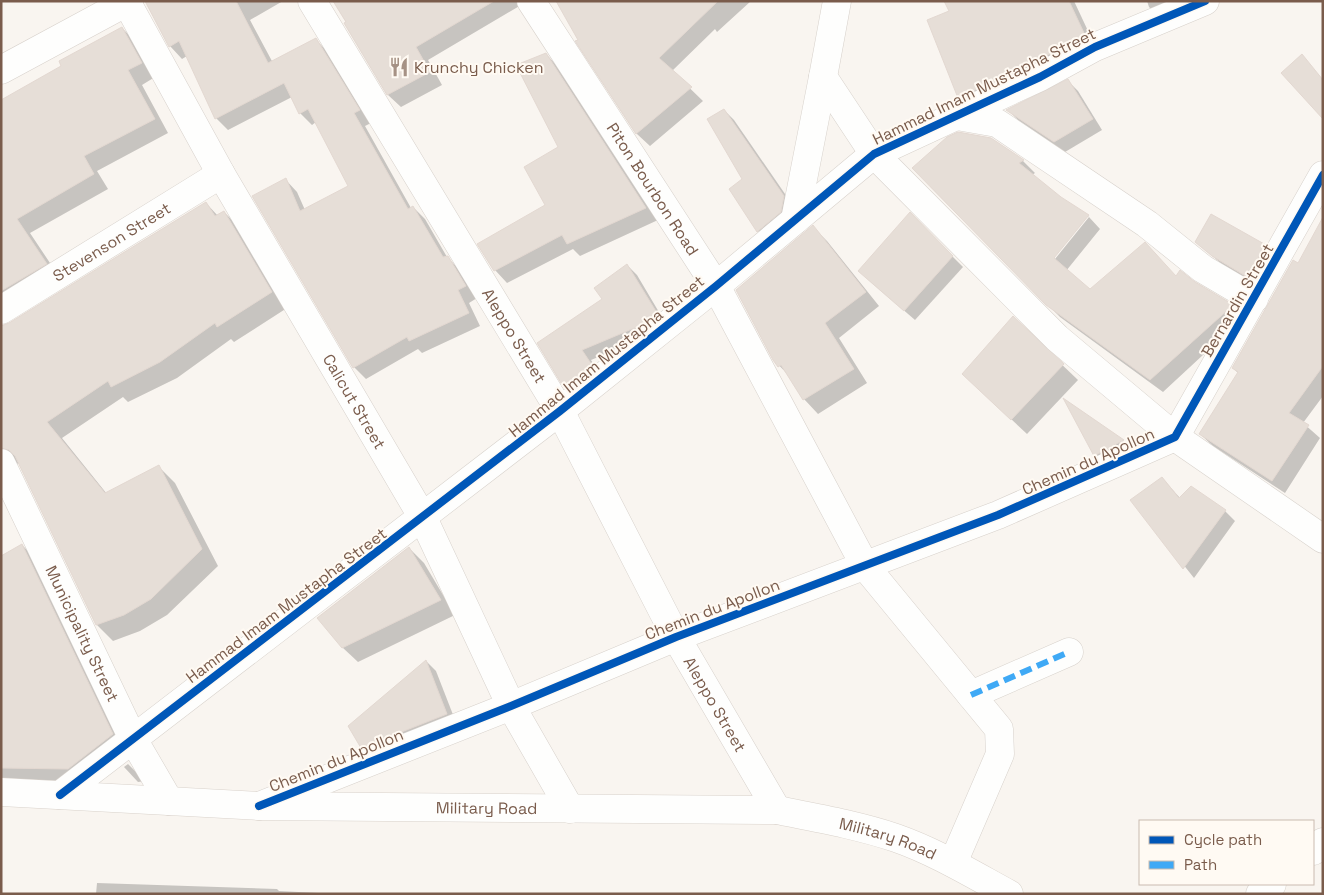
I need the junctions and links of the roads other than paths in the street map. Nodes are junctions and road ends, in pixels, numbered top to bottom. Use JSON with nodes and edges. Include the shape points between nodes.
{"nodes":[{"id":1,"x":312,"y":1,"type":"edge"},
{"id":2,"x":531,"y":1,"type":"edge"},
{"id":3,"x":837,"y":1,"type":"edge"},
{"id":4,"x":1205,"y":1,"type":"edge"},
{"id":5,"x":127,"y":2,"type":"edge"},
{"id":6,"x":1,"y":70,"type":"edge"},
{"id":7,"x":823,"y":76,"type":"junction"},
{"id":8,"x":957,"y":116,"type":"junction"},
{"id":9,"x":874,"y":154,"type":"junction"},
{"id":10,"x":221,"y":174,"type":"junction"},
{"id":11,"x":1323,"y":175,"type":"edge"},
{"id":12,"x":795,"y":220,"type":"junction"},
{"id":13,"x":716,"y":286,"type":"junction"},
{"id":14,"x":1254,"y":299,"type":"junction"},
{"id":15,"x":1,"y":310,"type":"edge"},
{"id":16,"x":560,"y":411,"type":"junction"},
{"id":17,"x":1175,"y":437,"type":"junction"},
{"id":18,"x":1,"y":463,"type":"edge"},
{"id":19,"x":422,"y":518,"type":"junction"},
{"id":20,"x":1317,"y":527,"type":"edge"},
{"id":21,"x":865,"y":566,"type":"junction"},
{"id":22,"x":676,"y":637,"type":"junction"},
{"id":23,"x":1069,"y":652,"type":"dead end"},
{"id":24,"x":971,"y":695,"type":"junction"},
{"id":25,"x":511,"y":706,"type":"junction"},
{"id":26,"x":133,"y":739,"type":"junction"},
{"id":27,"x":1,"y":792,"type":"edge"},
{"id":28,"x":60,"y":795,"type":"junction"},
{"id":29,"x":169,"y":801,"type":"junction"},
{"id":30,"x":259,"y":806,"type":"junction"},
{"id":31,"x":570,"y":809,"type":"junction"},
{"id":32,"x":777,"y":810,"type":"junction"},
{"id":33,"x":958,"y":865,"type":"junction"},
{"id":34,"x":1271,"y":885,"type":"edge"},
{"id":35,"x":974,"y":894,"type":"edge"},
{"id":36,"x":1009,"y":894,"type":"edge"},
{"id":37,"x":1260,"y":894,"type":"edge"}],
"edges":[{"from":1,"to":16,"type":"street","name":"Aleppo Street"},
{"from":2,"to":13,"type":"street","name":"Piton Bourbon Road"},
{"from":3,"to":7,"type":"street"},
{"from":4,"to":8,"type":"street","name":"Hammad Imam Mustapha Street","via":[[1095,47]]},
{"from":5,"to":6,"type":"street"},
{"from":5,"to":10,"type":"street","name":"Calicut Street"},
{"from":7,"to":9,"type":"street"},
{"from":7,"to":12,"type":"street"},
{"from":8,"to":9,"type":"street","name":"Hammad Imam Mustapha Street"},
{"from":8,"to":14,"type":"street","via":[[997,123],[1147,224],[1203,269]]},
{"from":9,"to":12,"type":"street","name":"Hammad Imam Mustapha Street"},
{"from":9,"to":17,"type":"street","via":[[1057,338]]},
{"from":10,"to":15,"type":"street","name":"Stevenson Street"},
{"from":10,"to":19,"type":"street","name":"Calicut Street"},
{"from":11,"to":14,"type":"street","name":"Bernardin Street"},
{"from":12,"to":13,"type":"street","name":"Hammad Imam Mustapha Street"},
{"from":13,"to":16,"type":"street","name":"Hammad Imam Mustapha Street"},
{"from":13,"to":21,"type":"street","name":"Piton Bourbon Road"},
{"from":14,"to":17,"type":"street","name":"Bernardin Street"},
{"from":16,"to":19,"type":"street","name":"Hammad Imam Mustapha Street"},
{"from":16,"to":22,"type":"street","name":"Aleppo Street"},
{"from":17,"to":20,"type":"street"},
{"from":17,"to":21,"type":"street","name":"Chemin du Apollon","via":[[998,516]]},
{"from":18,"to":26,"type":"street","name":"Municipality Street"},
{"from":19,"to":25,"type":"street","name":"Calicut Street"},
{"from":19,"to":26,"type":"street","name":"Hammad Imam Mustapha Street"},
{"from":21,"to":22,"type":"street","name":"Chemin du Apollon"},
{"from":21,"to":24,"type":"street","name":"Piton Bourbon Road"},
{"from":22,"to":25,"type":"street","name":"Chemin du Apollon"},
{"from":22,"to":32,"type":"street","name":"Aleppo Street"},
{"from":23,"to":24,"type":"street"},
{"from":24,"to":33,"type":"street","name":"Piton Bourbon Road","via":[[999,729],[1000,754]]},
{"from":25,"to":30,"type":"street","name":"Chemin du Apollon"},
{"from":25,"to":31,"type":"street","name":"Calicut Street"},
{"from":26,"to":28,"type":"street","name":"Hammad Imam Mustapha Street"},
{"from":26,"to":29,"type":"street","name":"Municipality Street"},
{"from":27,"to":28,"type":"street","name":"Military Road"},
{"from":28,"to":29,"type":"street","name":"Military Road"},
{"from":29,"to":30,"type":"street","name":"Military Road"},
{"from":30,"to":31,"type":"street","name":"Military Road"},
{"from":31,"to":32,"type":"street","name":"Military Road"},
{"from":32,"to":33,"type":"street","name":"Military Road","via":[[896,838]]},
{"from":33,"to":35,"type":"street"},
{"from":33,"to":36,"type":"street","name":"Military Road"},
{"from":34,"to":37,"type":"street"}]}
